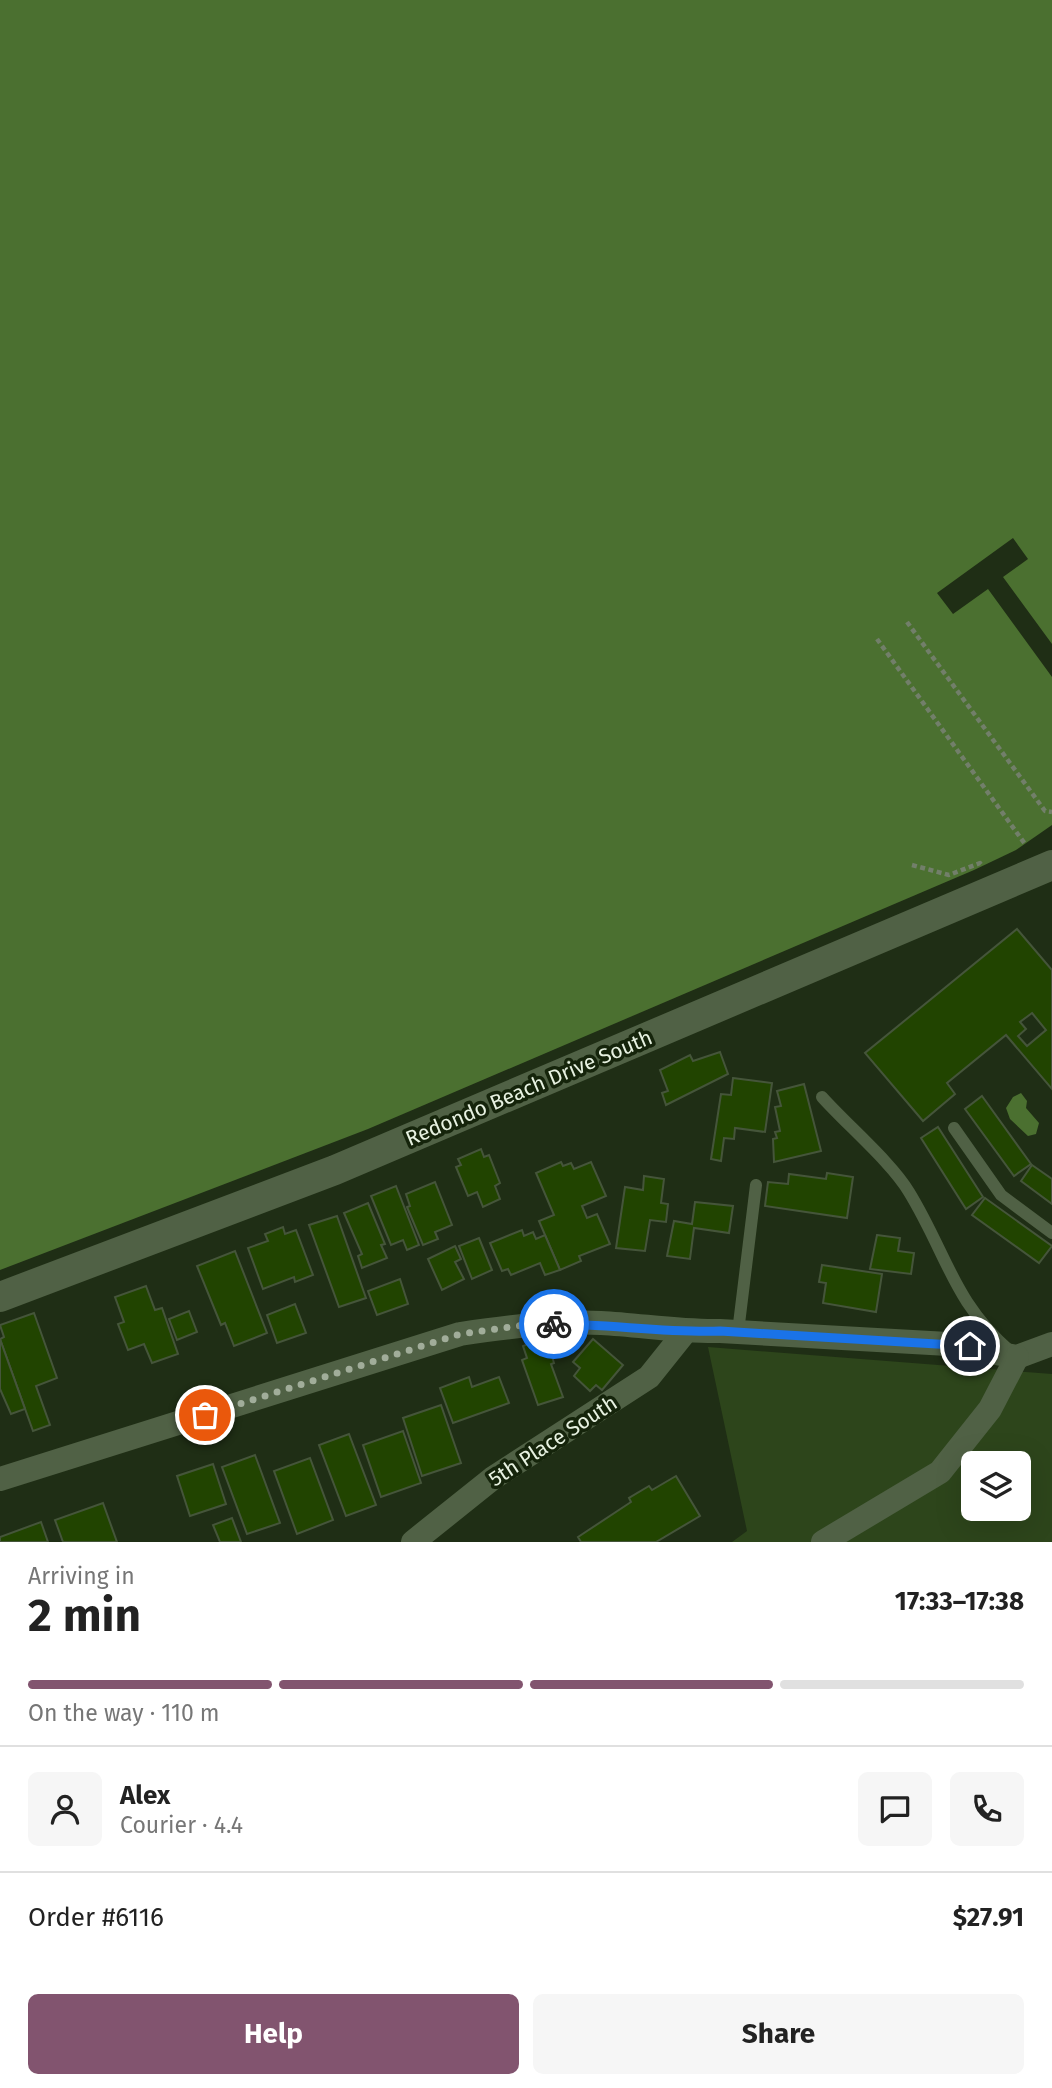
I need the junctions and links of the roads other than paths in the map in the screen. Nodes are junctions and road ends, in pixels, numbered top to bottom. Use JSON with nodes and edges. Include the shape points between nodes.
{"nodes":[{"id":1,"x":1052,"y":865,"type":"edge"},
{"id":2,"x":822,"y":1097,"type":"dead end"},
{"id":3,"x":954,"y":1128,"type":"dead end"},
{"id":4,"x":756,"y":1185,"type":"dead end"},
{"id":5,"x":1052,"y":1233,"type":"edge"},
{"id":6,"x":0,"y":1297,"type":"edge"},
{"id":7,"x":685,"y":1332,"type":"junction"},
{"id":8,"x":738,"y":1332,"type":"junction"},
{"id":9,"x":1052,"y":1344,"type":"edge"},
{"id":10,"x":1017,"y":1357,"type":"junction"},
{"id":11,"x":0,"y":1479,"type":"edge"},
{"id":12,"x":414,"y":1542,"type":"edge"},
{"id":13,"x":824,"y":1542,"type":"edge"}],
"edges":[{"from":1,"to":6,"type":"street","name":"Redondo Beach Drive South","via":[[335,1170]]},
{"from":2,"to":10,"type":"lane","via":[[907,1189],[963,1300],[986,1331]]},
{"from":3,"to":5,"type":"lane","via":[[1001,1195]]},
{"from":4,"to":8,"type":"lane"},
{"from":7,"to":8,"type":"street"},
{"from":7,"to":11,"type":"street","via":[[601,1323],[532,1324],[460,1334]]},
{"from":7,"to":12,"type":"street","name":"5th Place South","via":[[667,1358],[628,1393],[493,1478]]},
{"from":8,"to":10,"type":"street","via":[[948,1344]]},
{"from":9,"to":10,"type":"street"},
{"from":10,"to":13,"type":"street","via":[[990,1409],[940,1472]]}]}
